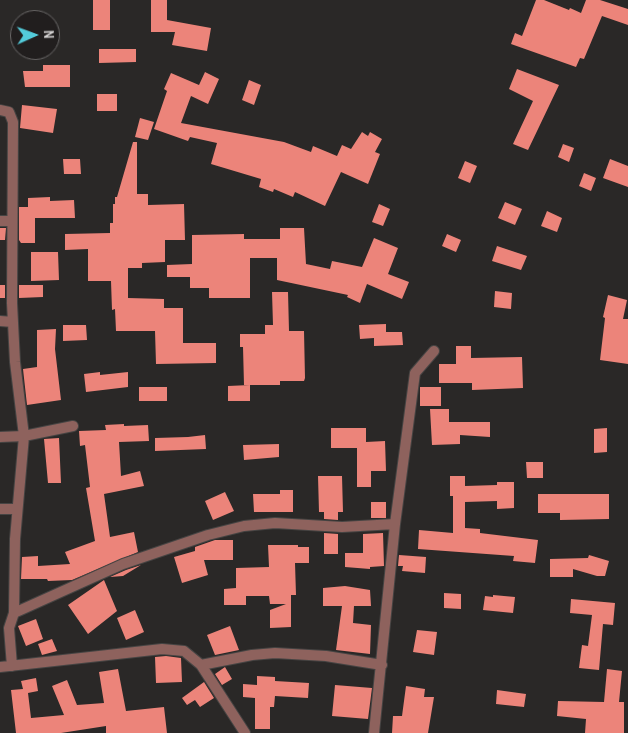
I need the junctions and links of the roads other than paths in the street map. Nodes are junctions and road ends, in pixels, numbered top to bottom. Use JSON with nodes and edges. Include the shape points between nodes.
{"nodes":[{"id":1,"x":0,"y":110,"type":"edge"},
{"id":2,"x":0,"y":221,"type":"edge"},
{"id":3,"x":11,"y":221,"type":"junction"},
{"id":4,"x":0,"y":321,"type":"edge"},
{"id":5,"x":13,"y":322,"type":"junction"},
{"id":6,"x":434,"y":351,"type":"dead end"},
{"id":7,"x":73,"y":426,"type":"dead end"},
{"id":8,"x":24,"y":436,"type":"junction"},
{"id":9,"x":0,"y":437,"type":"edge"},
{"id":10,"x":0,"y":509,"type":"edge"},
{"id":11,"x":17,"y":510,"type":"junction"},
{"id":12,"x":395,"y":524,"type":"junction"},
{"id":13,"x":14,"y":613,"type":"junction"},
{"id":14,"x":201,"y":665,"type":"junction"},
{"id":15,"x":382,"y":665,"type":"junction"},
{"id":16,"x":12,"y":666,"type":"junction"},
{"id":17,"x":0,"y":667,"type":"edge"},
{"id":18,"x":246,"y":733,"type":"edge"},
{"id":19,"x":374,"y":733,"type":"edge"}],
"edges":[{"from":1,"to":3,"type":"street","via":[[9,112],[13,122]]},
{"from":2,"to":3,"type":"street"},
{"from":3,"to":5,"type":"street"},
{"from":4,"to":5,"type":"street"},
{"from":5,"to":8,"type":"street"},
{"from":6,"to":12,"type":"street","via":[[415,372]]},
{"from":7,"to":8,"type":"street"},
{"from":8,"to":9,"type":"street"},
{"from":8,"to":11,"type":"street"},
{"from":10,"to":11,"type":"street"},
{"from":11,"to":13,"type":"street"},
{"from":12,"to":13,"type":"street","via":[[275,523],[244,526],[123,564]]},
{"from":12,"to":15,"type":"street"},
{"from":13,"to":16,"type":"street","via":[[9,628]]},
{"from":14,"to":15,"type":"street","via":[[275,654],[326,656]]},
{"from":14,"to":16,"type":"street","via":[[184,651],[174,648]]},
{"from":14,"to":18,"type":"street"},
{"from":15,"to":19,"type":"street"},
{"from":16,"to":17,"type":"street"}]}
